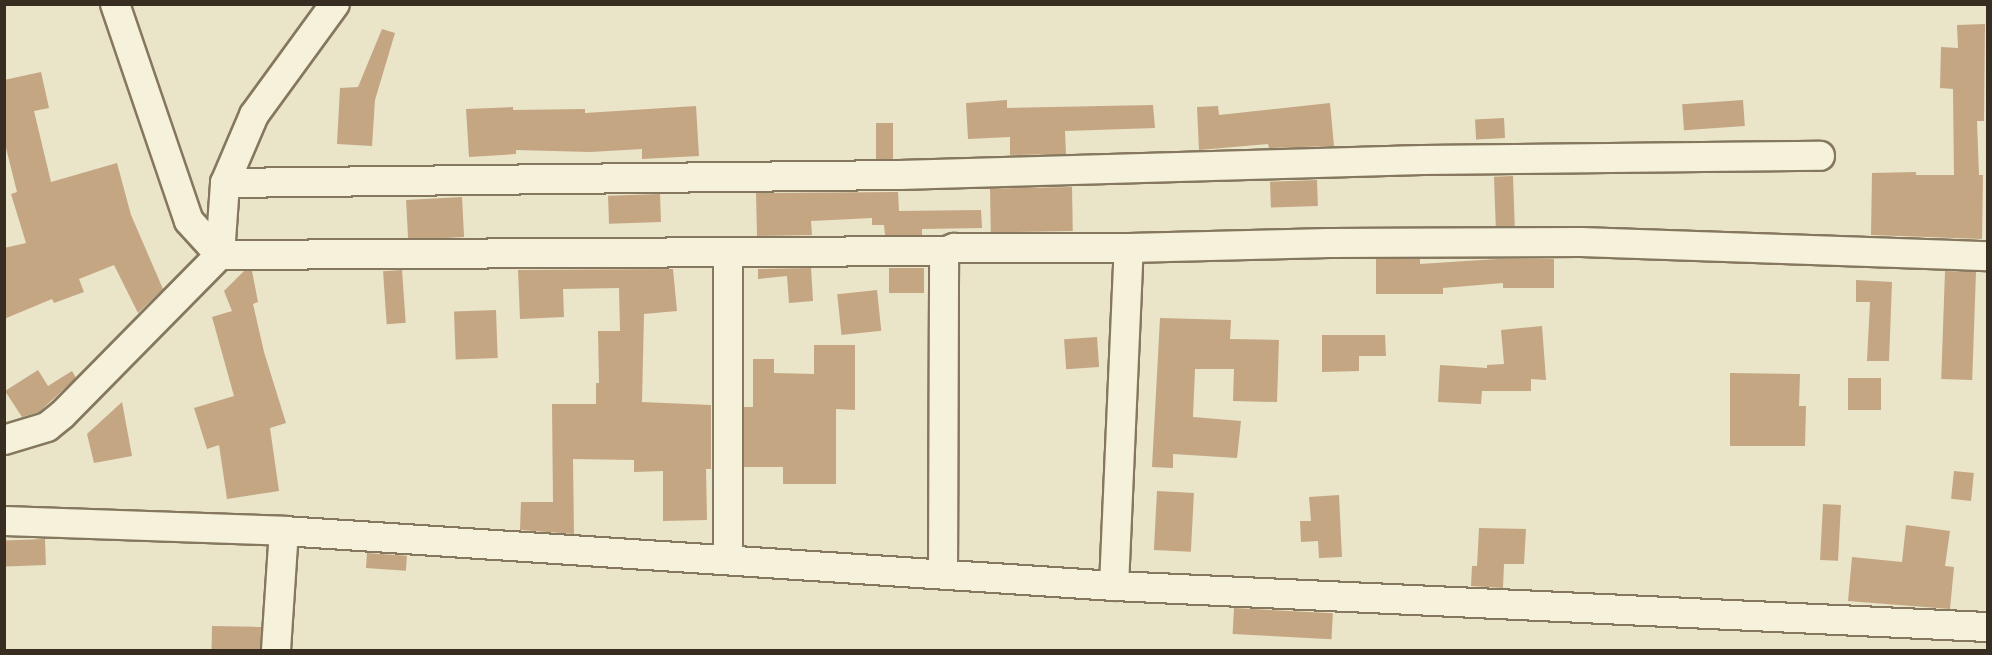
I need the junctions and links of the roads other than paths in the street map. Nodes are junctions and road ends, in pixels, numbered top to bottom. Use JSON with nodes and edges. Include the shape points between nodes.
{"nodes":[{"id":1,"x":116,"y":4,"type":"edge"},
{"id":2,"x":335,"y":4,"type":"edge"},
{"id":3,"x":1821,"y":156,"type":"dead end"},
{"id":4,"x":225,"y":183,"type":"junction"},
{"id":5,"x":1129,"y":248,"type":"junction"},
{"id":6,"x":947,"y":251,"type":"junction"},
{"id":7,"x":728,"y":252,"type":"junction"},
{"id":8,"x":220,"y":255,"type":"junction"},
{"id":9,"x":1988,"y":256,"type":"edge"},
{"id":10,"x":6,"y":437,"type":"edge"},
{"id":11,"x":4,"y":521,"type":"edge"},
{"id":12,"x":284,"y":531,"type":"junction"},
{"id":13,"x":728,"y":560,"type":"junction"},
{"id":14,"x":943,"y":574,"type":"junction"},
{"id":15,"x":1114,"y":586,"type":"junction"},
{"id":16,"x":1988,"y":627,"type":"edge"},
{"id":17,"x":276,"y":651,"type":"edge"}],
"edges":[{"from":1,"to":8,"type":"street","via":[[189,222]]},
{"from":2,"to":4,"type":"street","via":[[254,115]]},
{"from":3,"to":4,"type":"street","via":[[1423,160],[899,175]]},
{"from":4,"to":8,"type":"street"},
{"from":5,"to":6,"type":"street"},
{"from":5,"to":9,"type":"street","via":[[1581,242]]},
{"from":5,"to":15,"type":"street"},
{"from":6,"to":7,"type":"street"},
{"from":6,"to":14,"type":"street"},
{"from":7,"to":8,"type":"street"},
{"from":7,"to":13,"type":"street"},
{"from":8,"to":10,"type":"street","via":[[62,415],[47,427]]},
{"from":11,"to":12,"type":"street"},
{"from":12,"to":13,"type":"street"},
{"from":12,"to":17,"type":"street"},
{"from":13,"to":14,"type":"street"},
{"from":14,"to":15,"type":"street"},
{"from":15,"to":16,"type":"street"}]}
